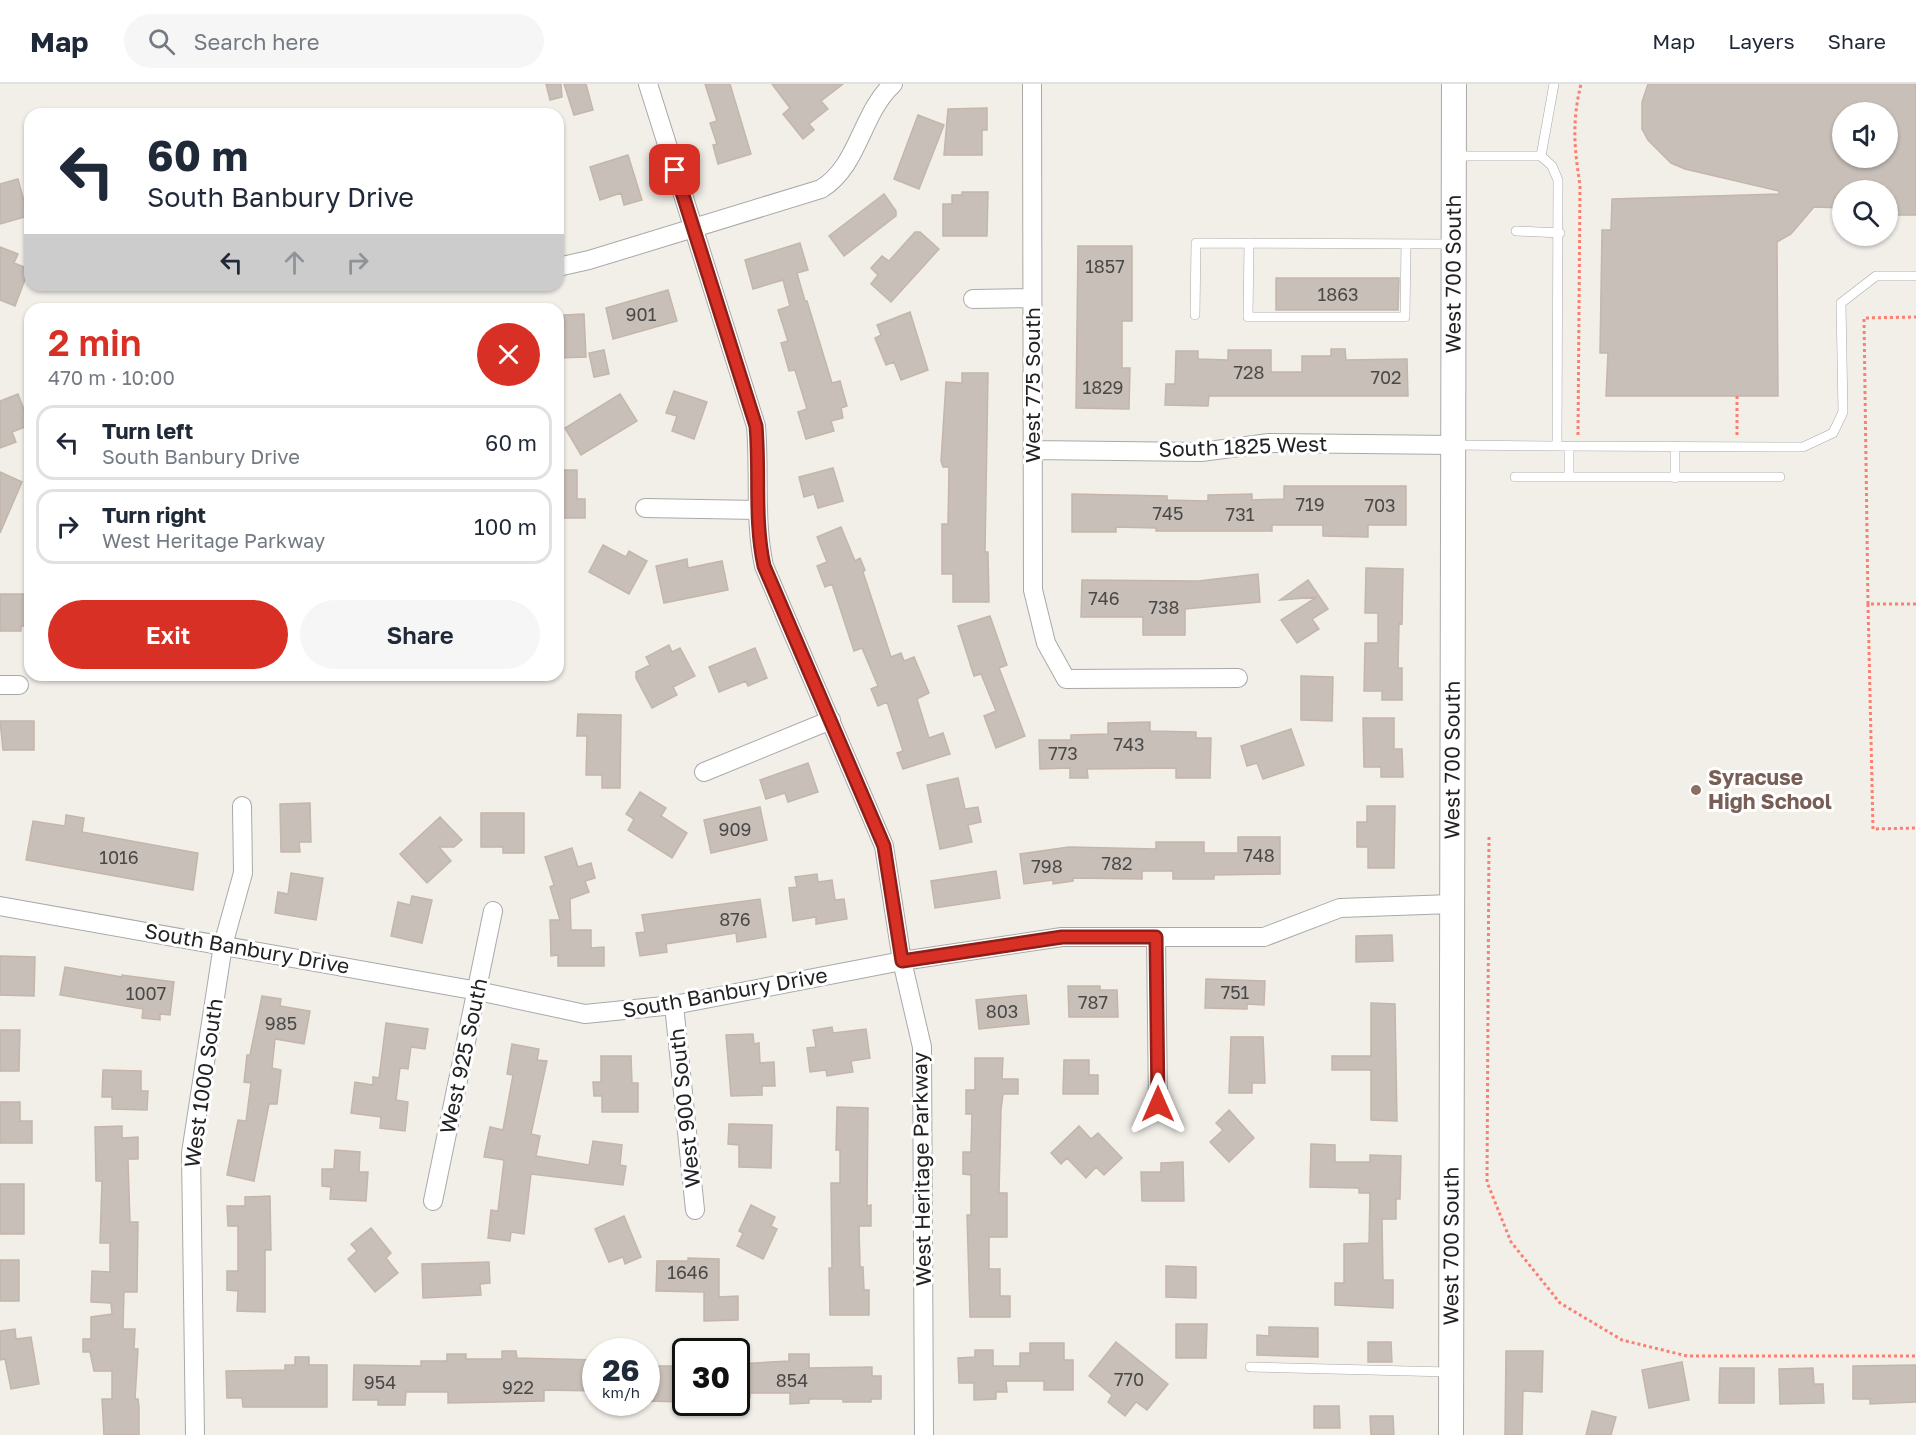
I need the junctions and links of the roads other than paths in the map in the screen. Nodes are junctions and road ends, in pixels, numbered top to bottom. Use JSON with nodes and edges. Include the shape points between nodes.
{"nodes":[{"id":1,"x":648,"y":84,"type":"edge"},
{"id":2,"x":893,"y":84,"type":"edge"},
{"id":3,"x":1032,"y":84,"type":"edge"},
{"id":4,"x":1454,"y":84,"type":"edge"},
{"id":5,"x":1554,"y":84,"type":"edge"},
{"id":6,"x":1454,"y":156,"type":"junction"},
{"id":7,"x":1541,"y":156,"type":"junction"},
{"id":8,"x":693,"y":229,"type":"junction"},
{"id":9,"x":1516,"y":231,"type":"dead end"},
{"id":10,"x":1560,"y":232,"type":"junction"},
{"id":11,"x":1249,"y":243,"type":"junction"},
{"id":12,"x":1406,"y":244,"type":"junction"},
{"id":13,"x":1454,"y":244,"type":"junction"},
{"id":14,"x":564,"y":265,"type":"edge"},
{"id":15,"x":1916,"y":276,"type":"edge"},
{"id":16,"x":1032,"y":298,"type":"junction"},
{"id":17,"x":974,"y":299,"type":"dead end"},
{"id":18,"x":1195,"y":315,"type":"dead end"},
{"id":19,"x":1453,"y":445,"type":"junction"},
{"id":20,"x":1557,"y":446,"type":"junction"},
{"id":21,"x":1569,"y":446,"type":"junction"},
{"id":22,"x":1675,"y":446,"type":"junction"},
{"id":23,"x":1033,"y":450,"type":"junction"},
{"id":24,"x":1515,"y":477,"type":"dead end"},
{"id":25,"x":1569,"y":477,"type":"junction"},
{"id":26,"x":1675,"y":477,"type":"junction"},
{"id":27,"x":1780,"y":477,"type":"dead end"},
{"id":28,"x":645,"y":508,"type":"dead end"},
{"id":29,"x":758,"y":510,"type":"junction"},
{"id":30,"x":1238,"y":678,"type":"dead end"},
{"id":31,"x":0,"y":685,"type":"edge"},
{"id":32,"x":19,"y":685,"type":"dead end"},
{"id":33,"x":831,"y":720,"type":"junction"},
{"id":34,"x":704,"y":772,"type":"dead end"},
{"id":35,"x":242,"y":806,"type":"dead end"},
{"id":36,"x":1452,"y":904,"type":"junction"},
{"id":37,"x":0,"y":906,"type":"edge"},
{"id":38,"x":493,"y":911,"type":"dead end"},
{"id":39,"x":1156,"y":937,"type":"junction"},
{"id":40,"x":223,"y":945,"type":"junction"},
{"id":41,"x":902,"y":961,"type":"junction"},
{"id":42,"x":478,"y":992,"type":"junction"},
{"id":43,"x":675,"y":1005,"type":"junction"},
{"id":44,"x":1158,"y":1104,"type":"dead end"},
{"id":45,"x":433,"y":1201,"type":"dead end"},
{"id":46,"x":695,"y":1210,"type":"dead end"},
{"id":47,"x":1250,"y":1367,"type":"dead end"},
{"id":48,"x":1451,"y":1372,"type":"junction"},
{"id":49,"x":195,"y":1435,"type":"edge"},
{"id":50,"x":924,"y":1435,"type":"edge"},
{"id":51,"x":1451,"y":1435,"type":"edge"}],
"edges":[{"from":1,"to":8,"type":"street","name":"West Heritage Parkway"},
{"from":2,"to":8,"type":"street","via":[[841,173],[831,183],[809,194]]},
{"from":3,"to":16,"type":"street","name":"West 775 South"},
{"from":4,"to":6,"type":"street","name":"West 700 South"},
{"from":5,"to":7,"type":"lane"},
{"from":6,"to":7,"type":"lane"},
{"from":6,"to":13,"type":"street","name":"West 700 South"},
{"from":7,"to":10,"type":"lane","via":[[1552,166],[1558,180]]},
{"from":8,"to":14,"type":"street"},
{"from":8,"to":29,"type":"street","name":"West Heritage Parkway","via":[[756,426]]},
{"from":9,"to":10,"type":"lane"},
{"from":10,"to":20,"type":"lane"},
{"from":11,"to":12,"type":"lane"},
{"from":11,"to":12,"type":"lane","via":[[1248,317],[1405,318]]},
{"from":11,"to":18,"type":"lane","via":[[1196,243]]},
{"from":12,"to":13,"type":"lane"},
{"from":13,"to":19,"type":"street","name":"West 700 South"},
{"from":15,"to":22,"type":"lane","via":[[1876,276],[1841,303],[1843,412],[1833,433],[1803,447]]},
{"from":16,"to":17,"type":"street"},
{"from":16,"to":23,"type":"street","name":"West 775 South"},
{"from":19,"to":20,"type":"lane"},
{"from":19,"to":23,"type":"street","name":"South 1825 West","via":[[1269,443],[1201,452]]},
{"from":19,"to":36,"type":"street","name":"West 700 South"},
{"from":20,"to":21,"type":"lane"},
{"from":21,"to":22,"type":"lane"},
{"from":21,"to":25,"type":"lane"},
{"from":22,"to":26,"type":"lane"},
{"from":23,"to":30,"type":"street","name":"West 775 South","via":[[1033,590],[1046,644],[1066,679]]},
{"from":24,"to":25,"type":"lane"},
{"from":25,"to":26,"type":"lane"},
{"from":26,"to":27,"type":"lane"},
{"from":28,"to":29,"type":"street"},
{"from":29,"to":33,"type":"street","name":"West Heritage Parkway","via":[[764,566]]},
{"from":31,"to":32,"type":"street"},
{"from":33,"to":34,"type":"street"},
{"from":33,"to":41,"type":"street","name":"West Heritage Parkway","via":[[884,846]]},
{"from":35,"to":40,"type":"street","name":"West 1000 South","via":[[243,873]]},
{"from":36,"to":39,"type":"street","name":"South Banbury Drive","via":[[1340,908],[1264,937]]},
{"from":36,"to":48,"type":"street","name":"West 700 South"},
{"from":37,"to":40,"type":"street","name":"South Banbury Drive"},
{"from":38,"to":42,"type":"street","name":"West 925 South"},
{"from":39,"to":41,"type":"street","name":"South Banbury Drive","via":[[1062,937]]},
{"from":39,"to":44,"type":"street"},
{"from":40,"to":42,"type":"street","name":"South Banbury Drive"},
{"from":40,"to":49,"type":"street","name":"West 1000 South","via":[[191,1153]]},
{"from":41,"to":43,"type":"street","name":"South Banbury Drive"},
{"from":41,"to":50,"type":"street","name":"West Heritage Parkway","via":[[921,1047]]},
{"from":42,"to":43,"type":"street","name":"South Banbury Drive","via":[[585,1014]]},
{"from":42,"to":45,"type":"street","name":"West 925 South"},
{"from":43,"to":46,"type":"street","name":"West 900 South"},
{"from":47,"to":48,"type":"lane"},
{"from":48,"to":51,"type":"street","name":"West 700 South"}]}
